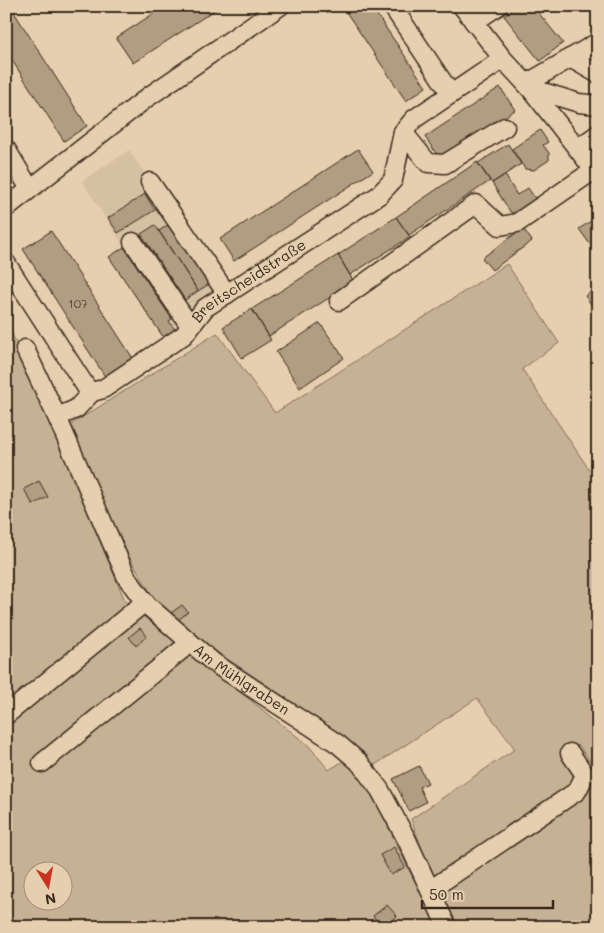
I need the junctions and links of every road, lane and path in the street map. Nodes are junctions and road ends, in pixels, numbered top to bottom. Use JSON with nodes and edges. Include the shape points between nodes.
{"nodes":[{"id":1,"x":280,"y":6,"type":"edge"},
{"id":2,"x":392,"y":6,"type":"edge"},
{"id":3,"x":462,"y":6,"type":"edge"},
{"id":4,"x":498,"y":6,"type":"edge"},
{"id":5,"x":474,"y":22,"type":"junction"},
{"id":6,"x":598,"y":42,"type":"edge"},
{"id":7,"x":570,"y":58,"type":"junction"},
{"id":8,"x":503,"y":59,"type":"junction"},
{"id":9,"x":598,"y":74,"type":"edge"},
{"id":10,"x":528,"y":86,"type":"junction"},
{"id":11,"x":451,"y":94,"type":"junction"},
{"id":12,"x":598,"y":105,"type":"edge"},
{"id":13,"x":505,"y":127,"type":"dead end"},
{"id":14,"x":403,"y":132,"type":"junction"},
{"id":15,"x":598,"y":134,"type":"edge"},
{"id":16,"x":578,"y":148,"type":"junction"},
{"id":17,"x":6,"y":149,"type":"edge"},
{"id":18,"x":596,"y":172,"type":"edge"},
{"id":19,"x":150,"y":182,"type":"dead end"},
{"id":20,"x":30,"y":189,"type":"junction"},
{"id":21,"x":6,"y":208,"type":"edge"},
{"id":22,"x":134,"y":242,"type":"dead end"},
{"id":23,"x":6,"y":264,"type":"edge"},
{"id":24,"x":227,"y":294,"type":"junction"},
{"id":25,"x":339,"y":301,"type":"dead end"},
{"id":26,"x":190,"y":326,"type":"junction"},
{"id":27,"x":25,"y":349,"type":"dead end"},
{"id":28,"x":92,"y":392,"type":"junction"},
{"id":29,"x":57,"y":417,"type":"junction"},
{"id":30,"x":145,"y":602,"type":"junction"},
{"id":31,"x":190,"y":643,"type":"junction"},
{"id":32,"x":6,"y":715,"type":"edge"},
{"id":33,"x":570,"y":753,"type":"dead end"},
{"id":34,"x":42,"y":763,"type":"dead end"},
{"id":35,"x":430,"y":890,"type":"junction"},
{"id":36,"x":447,"y":927,"type":"edge"}],
"edges":[{"from":1,"to":20,"type":"street","via":[[148,97]]},
{"from":2,"to":11,"type":"street"},
{"from":3,"to":5,"type":"street"},
{"from":4,"to":5,"type":"street"},
{"from":5,"to":8,"type":"street"},
{"from":6,"to":7,"type":"street"},
{"from":7,"to":9,"type":"street"},
{"from":7,"to":10,"type":"street"},
{"from":8,"to":10,"type":"street"},
{"from":8,"to":11,"type":"street"},
{"from":10,"to":12,"type":"street","via":[[579,103]]},
{"from":10,"to":16,"type":"street"},
{"from":11,"to":14,"type":"street","via":[[414,119]]},
{"from":13,"to":14,"type":"street","via":[[445,164],[428,163]]},
{"from":14,"to":24,"type":"street","name":"Breitscheidstraße","via":[[393,180],[380,195]]},
{"from":15,"to":16,"type":"street"},
{"from":16,"to":18,"type":"street"},
{"from":17,"to":20,"type":"street"},
{"from":18,"to":25,"type":"street","via":[[517,223],[500,226],[476,204]]},
{"from":19,"to":24,"type":"street"},
{"from":20,"to":21,"type":"street"},
{"from":22,"to":26,"type":"street"},
{"from":23,"to":28,"type":"street"},
{"from":24,"to":26,"type":"street","name":"Breitscheidstraße","via":[[205,308]]},
{"from":26,"to":28,"type":"street","name":"Breitscheidstraße","via":[[184,335],[103,389]]},
{"from":27,"to":29,"type":"street","name":"Am Mühlgraben"},
{"from":28,"to":29,"type":"street","via":[[76,409]]},
{"from":29,"to":30,"type":"street","name":"Am Mühlgraben","via":[[127,578]]},
{"from":30,"to":31,"type":"street","name":"Am Mühlgraben"},
{"from":30,"to":32,"type":"street"},
{"from":31,"to":34,"type":"street"},
{"from":31,"to":35,"type":"street","name":"Am Mühlgraben","via":[[214,664],[338,744],[359,762],[380,790]]},
{"from":33,"to":35,"type":"street","via":[[584,775],[577,791]]},
{"from":35,"to":36,"type":"street","name":"Am Mühlgraben"}]}
